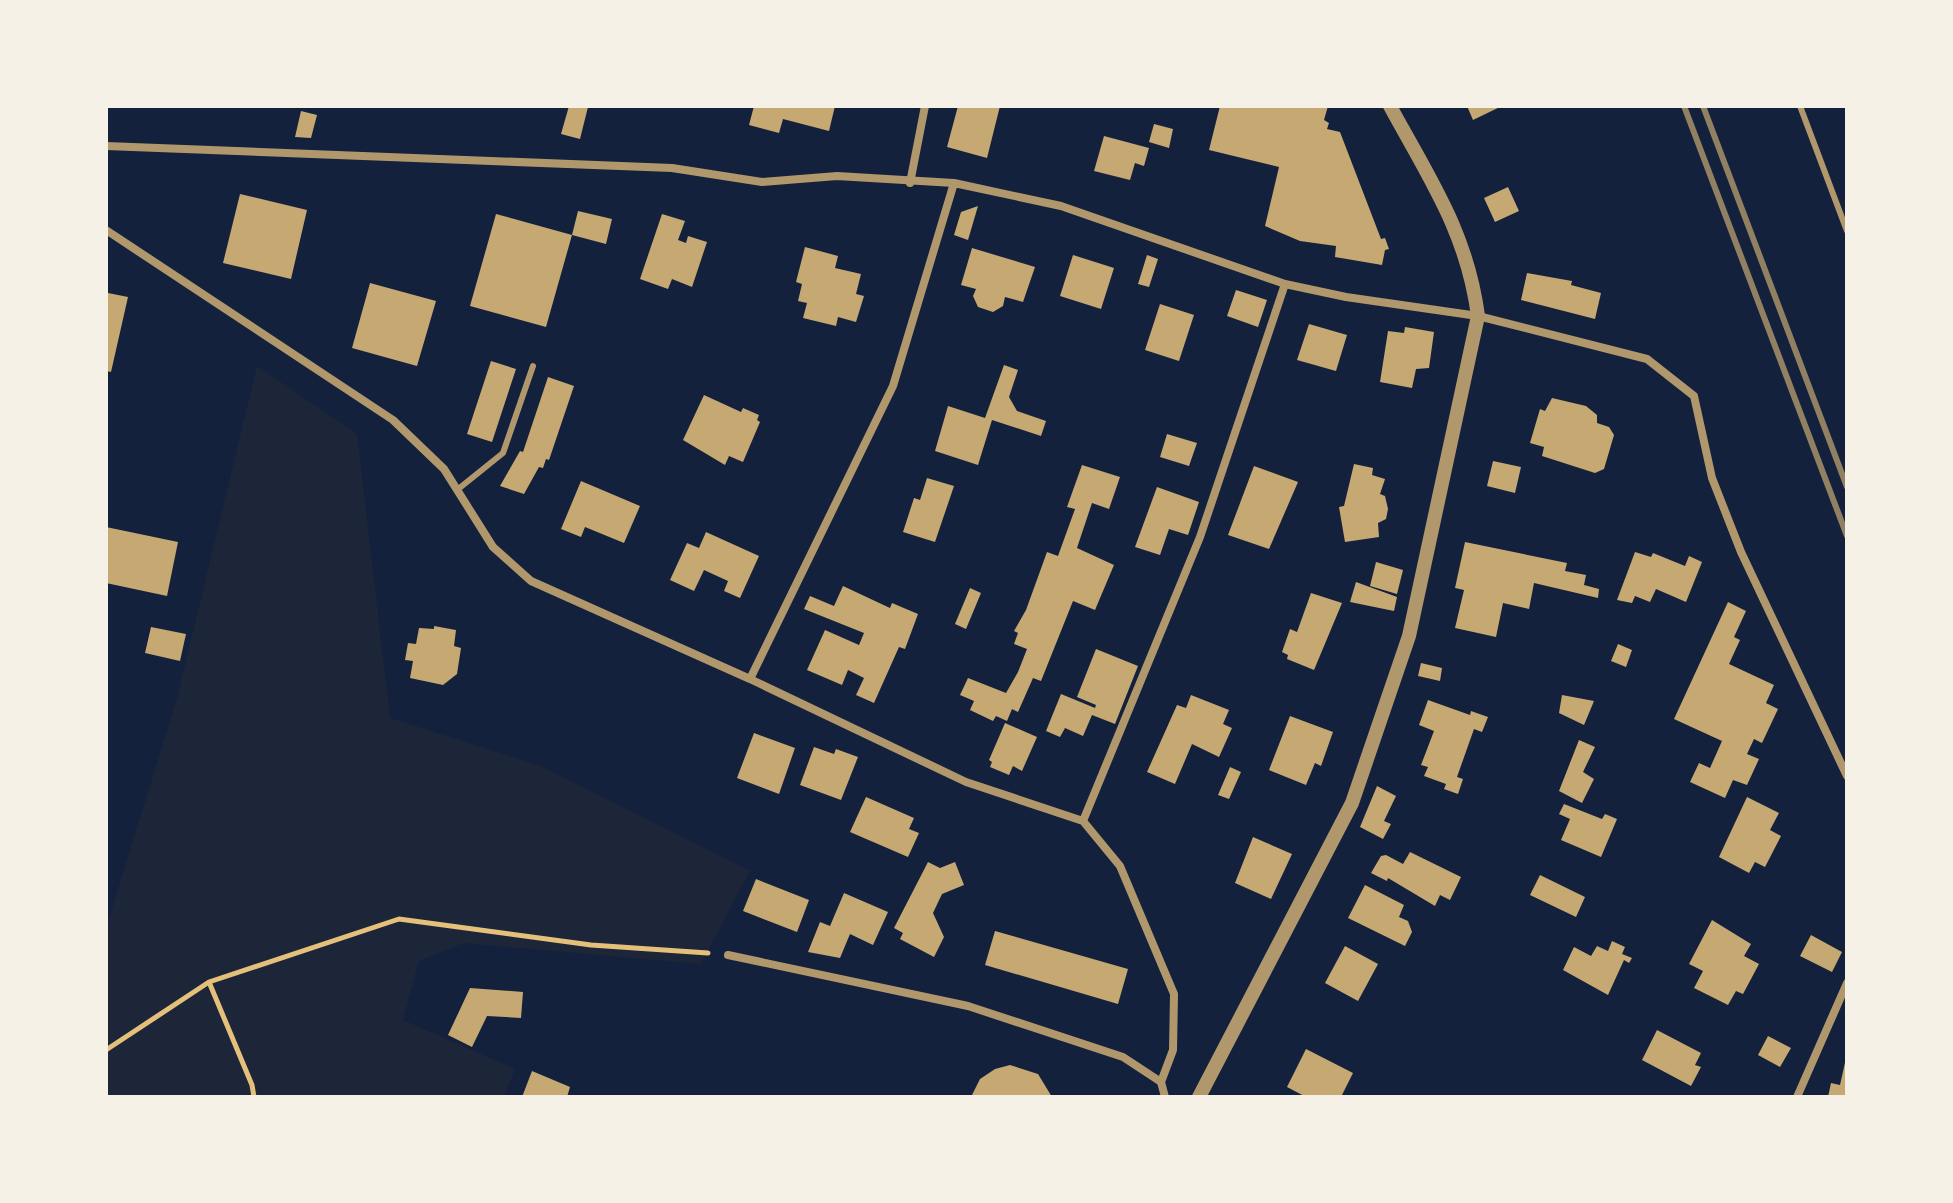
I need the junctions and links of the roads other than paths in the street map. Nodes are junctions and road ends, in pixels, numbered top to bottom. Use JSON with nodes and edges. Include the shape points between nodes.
{"nodes":[{"id":1,"x":925,"y":106,"type":"edge"},
{"id":2,"x":1390,"y":106,"type":"edge"},
{"id":3,"x":1800,"y":106,"type":"edge"},
{"id":4,"x":106,"y":146,"type":"edge"},
{"id":5,"x":910,"y":183,"type":"junction"},
{"id":6,"x":954,"y":183,"type":"junction"},
{"id":7,"x":106,"y":230,"type":"edge"},
{"id":8,"x":1847,"y":231,"type":"edge"},
{"id":9,"x":1285,"y":284,"type":"junction"},
{"id":10,"x":1478,"y":316,"type":"junction"},
{"id":11,"x":533,"y":366,"type":"dead end"},
{"id":12,"x":457,"y":490,"type":"junction"},
{"id":13,"x":750,"y":679,"type":"junction"},
{"id":14,"x":1847,"y":776,"type":"edge"},
{"id":15,"x":1083,"y":821,"type":"junction"},
{"id":16,"x":728,"y":955,"type":"road end"},
{"id":17,"x":1847,"y":983,"type":"edge"},
{"id":18,"x":1161,"y":1082,"type":"junction"},
{"id":19,"x":1165,"y":1097,"type":"edge"},
{"id":20,"x":1199,"y":1097,"type":"edge"},
{"id":21,"x":1797,"y":1097,"type":"edge"}],
"edges":[{"from":1,"to":5,"type":"street"},
{"from":2,"to":10,"type":"street","via":[[1461,238]]},
{"from":3,"to":8,"type":"lane"},
{"from":4,"to":5,"type":"street","via":[[672,168],[762,182],[837,176]]},
{"from":5,"to":6,"type":"street"},
{"from":6,"to":9,"type":"street","via":[[1061,206]]},
{"from":6,"to":13,"type":"street","via":[[893,386]]},
{"from":7,"to":12,"type":"street","via":[[393,420],[444,469]]},
{"from":9,"to":10,"type":"street"},
{"from":9,"to":15,"type":"street","via":[[1200,537]]},
{"from":10,"to":14,"type":"street","via":[[1647,359],[1694,396],[1712,478],[1741,552]]},
{"from":10,"to":20,"type":"street","via":[[1409,636],[1352,803]]},
{"from":11,"to":12,"type":"lane","via":[[503,453]]},
{"from":12,"to":13,"type":"street","via":[[493,547],[531,581]]},
{"from":13,"to":15,"type":"street","via":[[966,782]]},
{"from":15,"to":18,"type":"street","via":[[1120,866],[1174,994],[1173,1050]]},
{"from":16,"to":18,"type":"street","via":[[968,1006],[1123,1057]]},
{"from":17,"to":21,"type":"street"},
{"from":18,"to":19,"type":"street"}]}
